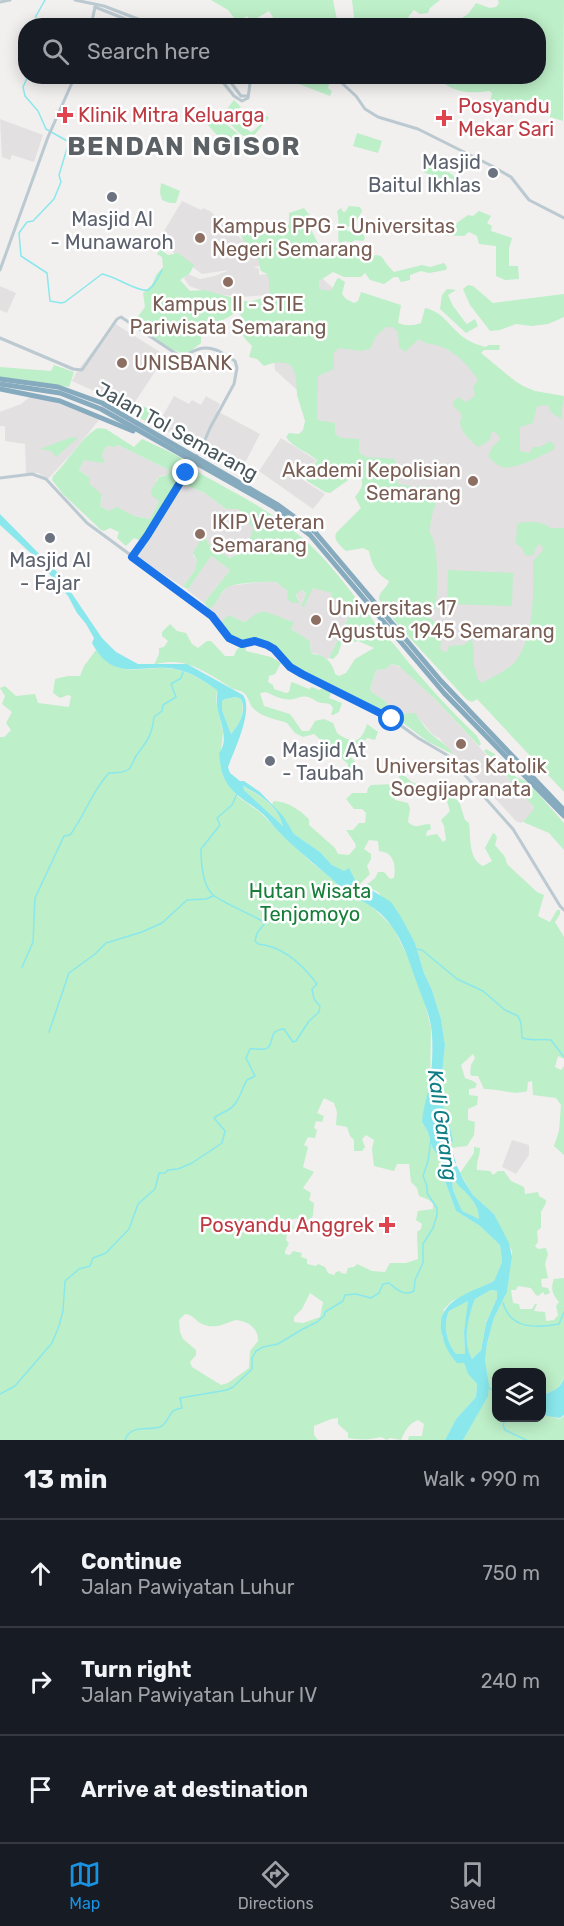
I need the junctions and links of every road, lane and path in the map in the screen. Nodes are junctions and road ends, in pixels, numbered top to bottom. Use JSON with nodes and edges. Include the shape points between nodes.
{"nodes":[{"id":1,"x":10,"y":0,"type":"edge"},
{"id":2,"x":75,"y":0,"type":"edge"},
{"id":3,"x":0,"y":2,"type":"edge"},
{"id":4,"x":92,"y":4,"type":"edge"},
{"id":5,"x":129,"y":18,"type":"edge"},
{"id":6,"x":72,"y":84,"type":"edge"},
{"id":7,"x":224,"y":84,"type":"edge"},
{"id":8,"x":232,"y":84,"type":"edge"},
{"id":9,"x":249,"y":84,"type":"edge"},
{"id":10,"x":343,"y":84,"type":"edge"},
{"id":11,"x":247,"y":97,"type":"junction"},
{"id":12,"x":564,"y":218,"type":"edge"},
{"id":13,"x":0,"y":270,"type":"edge"},
{"id":14,"x":0,"y":338,"type":"edge"},
{"id":15,"x":0,"y":379,"type":"edge"},
{"id":16,"x":0,"y":386,"type":"edge"},
{"id":17,"x":203,"y":445,"type":"tunnel mouth"},
{"id":18,"x":189,"y":468,"type":"dead end"},
{"id":19,"x":0,"y":478,"type":"edge"},
{"id":20,"x":132,"y":557,"type":"junction"},
{"id":21,"x":564,"y":810,"type":"edge"},
{"id":22,"x":564,"y":816,"type":"edge"},
{"id":23,"x":564,"y":910,"type":"edge"}],
"edges":[{"from":1,"to":3,"type":"main road"},
{"from":2,"to":4,"type":"main road"},
{"from":4,"to":5,"type":"main road"},
{"from":6,"to":13,"type":"main road"},
{"from":7,"to":11,"type":"main road","via":[[242,101]]},
{"from":8,"to":11,"type":"main road"},
{"from":9,"to":11,"type":"main road"},
{"from":10,"to":12,"type":"main road","via":[[365,109],[378,117],[418,129],[492,166],[511,177],[529,200]]},
{"from":14,"to":17,"type":"main road","via":[[82,370],[121,317],[181,357],[199,349],[220,352],[235,361],[236,379]]},
{"from":15,"to":21,"type":"highway","name":"Jalan Tol Semarang","via":[[58,387],[102,403],[278,505],[315,532],[441,681]]},
{"from":16,"to":22,"type":"highway","name":"Jalan Tol Semarang","via":[[95,414],[164,445],[274,507],[310,535],[444,693]]},
{"from":18,"to":20,"type":"main road"},
{"from":19,"to":20,"type":"main road","via":[[39,475],[46,479],[91,527]]},
{"from":20,"to":23,"type":"main road","via":[[212,616],[229,638],[242,644],[255,641],[267,645],[290,667],[392,719],[447,754],[513,829]]}]}
